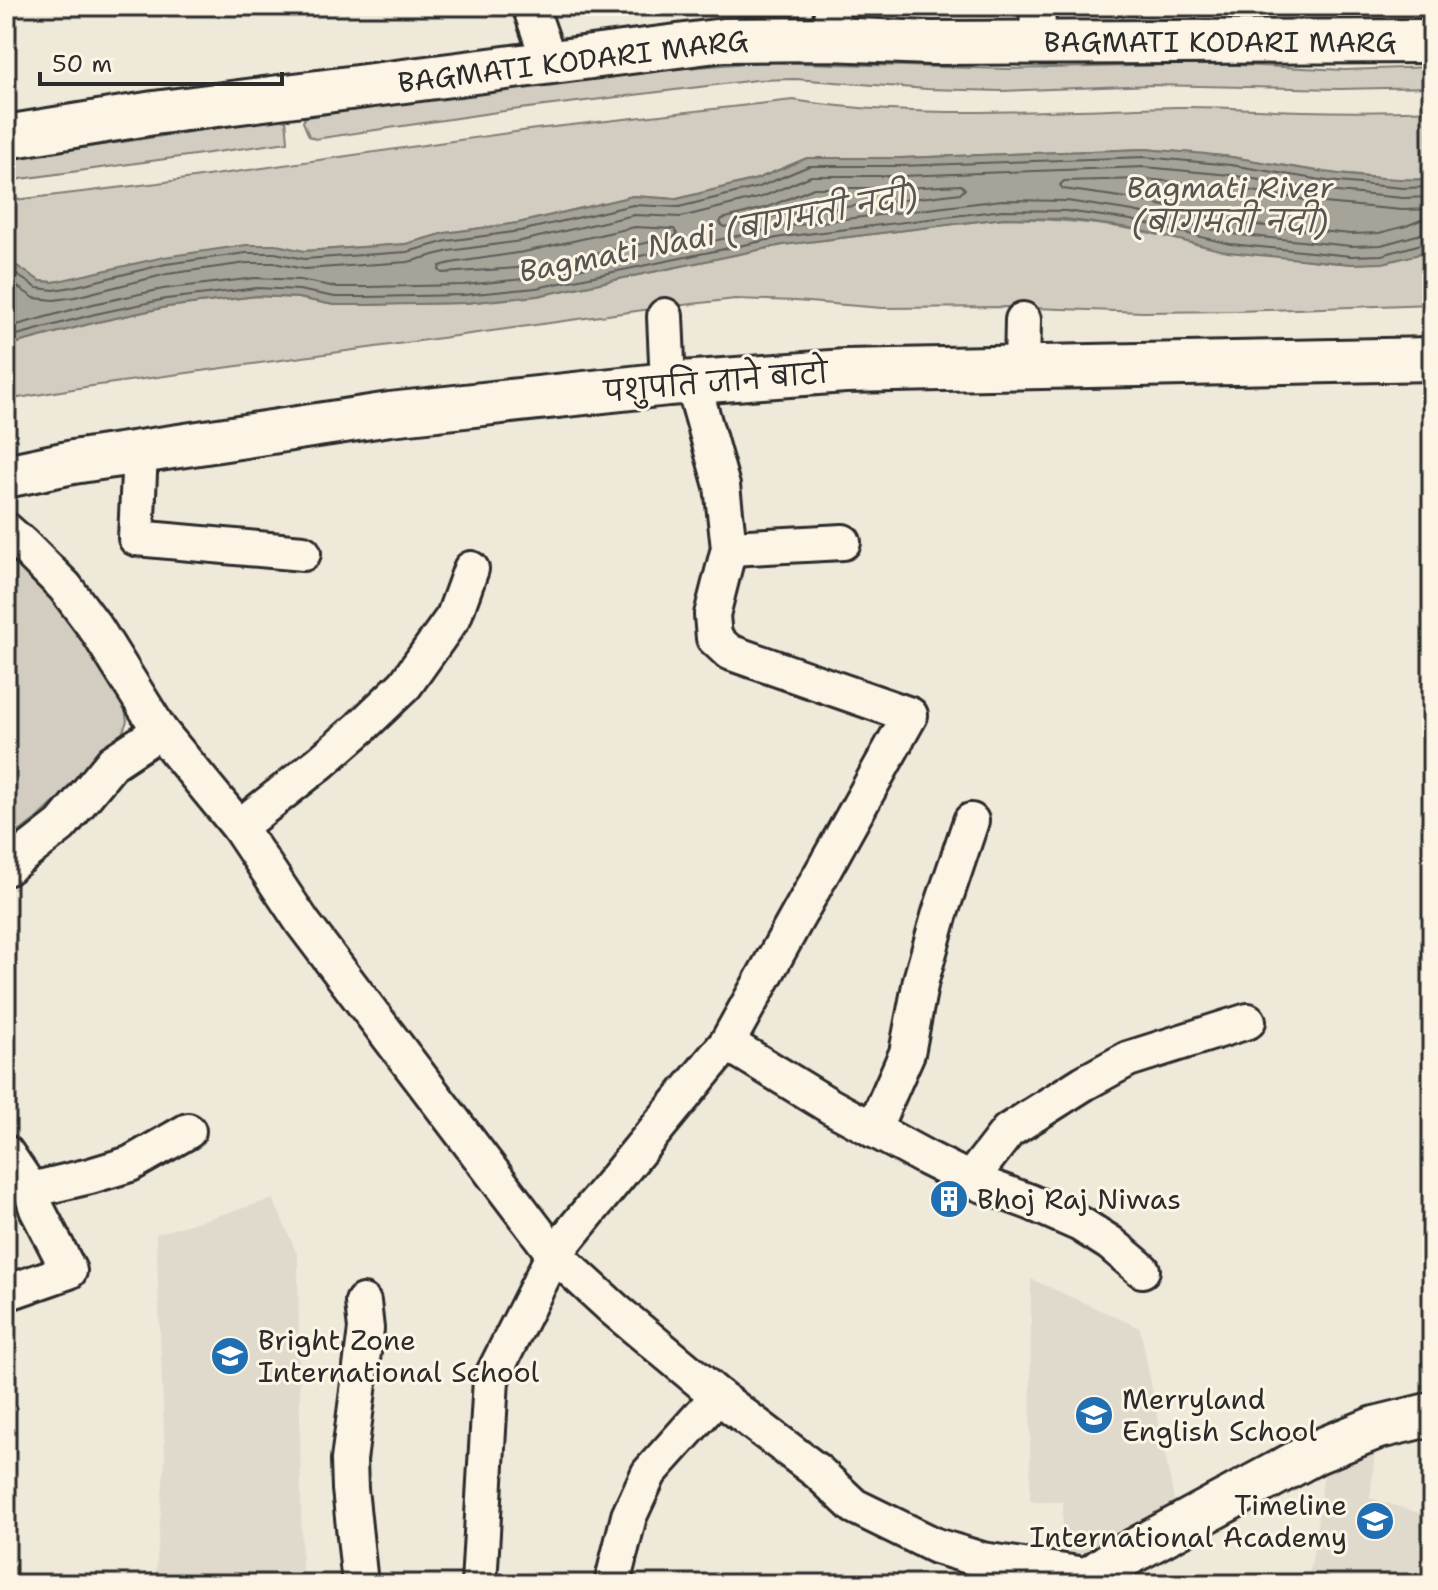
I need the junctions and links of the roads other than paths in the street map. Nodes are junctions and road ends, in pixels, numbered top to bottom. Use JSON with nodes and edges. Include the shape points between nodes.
{"nodes":[{"id":1,"x":530,"y":6,"type":"edge"},
{"id":2,"x":830,"y":22,"type":"edge"},
{"id":3,"x":1037,"y":25,"type":"edge"},
{"id":4,"x":1432,"y":41,"type":"edge"},
{"id":5,"x":549,"y":61,"type":"junction"},
{"id":6,"x":6,"y":137,"type":"edge"},
{"id":7,"x":665,"y":316,"type":"dead end"},
{"id":8,"x":1023,"y":320,"type":"dead end"},
{"id":9,"x":1432,"y":359,"type":"edge"},
{"id":10,"x":1022,"y":367,"type":"junction"},
{"id":11,"x":681,"y":384,"type":"junction"},
{"id":12,"x":140,"y":452,"type":"junction"},
{"id":13,"x":6,"y":476,"type":"edge"},
{"id":14,"x":6,"y":530,"type":"edge"},
{"id":15,"x":843,"y":542,"type":"dead end"},
{"id":16,"x":729,"y":548,"type":"junction"},
{"id":17,"x":303,"y":553,"type":"dead end"},
{"id":18,"x":471,"y":569,"type":"dead end"},
{"id":19,"x":160,"y":731,"type":"junction"},
{"id":20,"x":971,"y":821,"type":"dead end"},
{"id":21,"x":239,"y":827,"type":"junction"},
{"id":22,"x":6,"y":868,"type":"edge"},
{"id":23,"x":1248,"y":1021,"type":"dead end"},
{"id":24,"x":727,"y":1043,"type":"junction"},
{"id":25,"x":873,"y":1130,"type":"junction"},
{"id":26,"x":188,"y":1131,"type":"dead end"},
{"id":27,"x":6,"y":1153,"type":"edge"},
{"id":28,"x":970,"y":1180,"type":"junction"},
{"id":29,"x":31,"y":1190,"type":"junction"},
{"id":30,"x":554,"y":1254,"type":"junction"},
{"id":31,"x":1142,"y":1270,"type":"dead end"},
{"id":32,"x":6,"y":1293,"type":"edge"},
{"id":33,"x":363,"y":1302,"type":"dead end"},
{"id":34,"x":718,"y":1396,"type":"junction"},
{"id":35,"x":1432,"y":1414,"type":"edge"},
{"id":36,"x":1091,"y":1580,"type":"edge"},
{"id":37,"x":360,"y":1584,"type":"edge"},
{"id":38,"x":479,"y":1584,"type":"edge"},
{"id":39,"x":612,"y":1584,"type":"edge"}],
"edges":[{"from":1,"to":5,"type":"street"},
{"from":2,"to":3,"type":"main road","name":"BAGMATI KODARI MARG","via":[[931,43]]},
{"from":2,"to":5,"type":"main road","name":"BAGMATI KODARI MARG"},
{"from":3,"to":4,"type":"main road","name":"BAGMATI KODARI MARG"},
{"from":5,"to":6,"type":"main road","name":"BAGMATI KODARI MARG"},
{"from":7,"to":11,"type":"street"},
{"from":8,"to":10,"type":"street"},
{"from":9,"to":10,"type":"main road","name":"पशुपति जाने बाटो"},
{"from":10,"to":11,"type":"main road","name":"पशुपति जाने बाटो","via":[[845,371]]},
{"from":11,"to":12,"type":"main road","name":"पशुपति जाने बाटो","via":[[390,414]]},
{"from":11,"to":16,"type":"street","via":[[722,486]]},
{"from":12,"to":13,"type":"main road","name":"पशुपति जाने बाटो"},
{"from":12,"to":17,"type":"street","via":[[136,538]]},
{"from":14,"to":19,"type":"street","via":[[65,587]]},
{"from":15,"to":16,"type":"street"},
{"from":16,"to":24,"type":"street","via":[[712,615],[714,638],[721,645],[910,715]]},
{"from":18,"to":21,"type":"street","via":[[454,616],[405,685]]},
{"from":19,"to":21,"type":"street"},
{"from":19,"to":22,"type":"street","via":[[113,762],[61,825]]},
{"from":20,"to":25,"type":"street","via":[[921,980],[907,1053]]},
{"from":21,"to":30,"type":"street","via":[[303,923]]},
{"from":23,"to":28,"type":"street","via":[[1128,1059],[1095,1077],[1008,1131]]},
{"from":24,"to":25,"type":"street"},
{"from":24,"to":30,"type":"street"},
{"from":25,"to":28,"type":"street"},
{"from":26,"to":29,"type":"street","via":[[130,1164]]},
{"from":27,"to":29,"type":"street"},
{"from":28,"to":31,"type":"street","via":[[1080,1224]]},
{"from":29,"to":32,"type":"street","via":[[69,1271]]},
{"from":30,"to":34,"type":"street"},
{"from":30,"to":38,"type":"street","via":[[491,1379]]},
{"from":33,"to":37,"type":"street","via":[[366,1329],[349,1460]]},
{"from":34,"to":36,"type":"street","via":[[854,1506],[936,1546]]},
{"from":34,"to":39,"type":"street","via":[[649,1473],[629,1516]]},
{"from":35,"to":36,"type":"main road","via":[[1375,1428],[1316,1452],[1113,1562]]}]}
